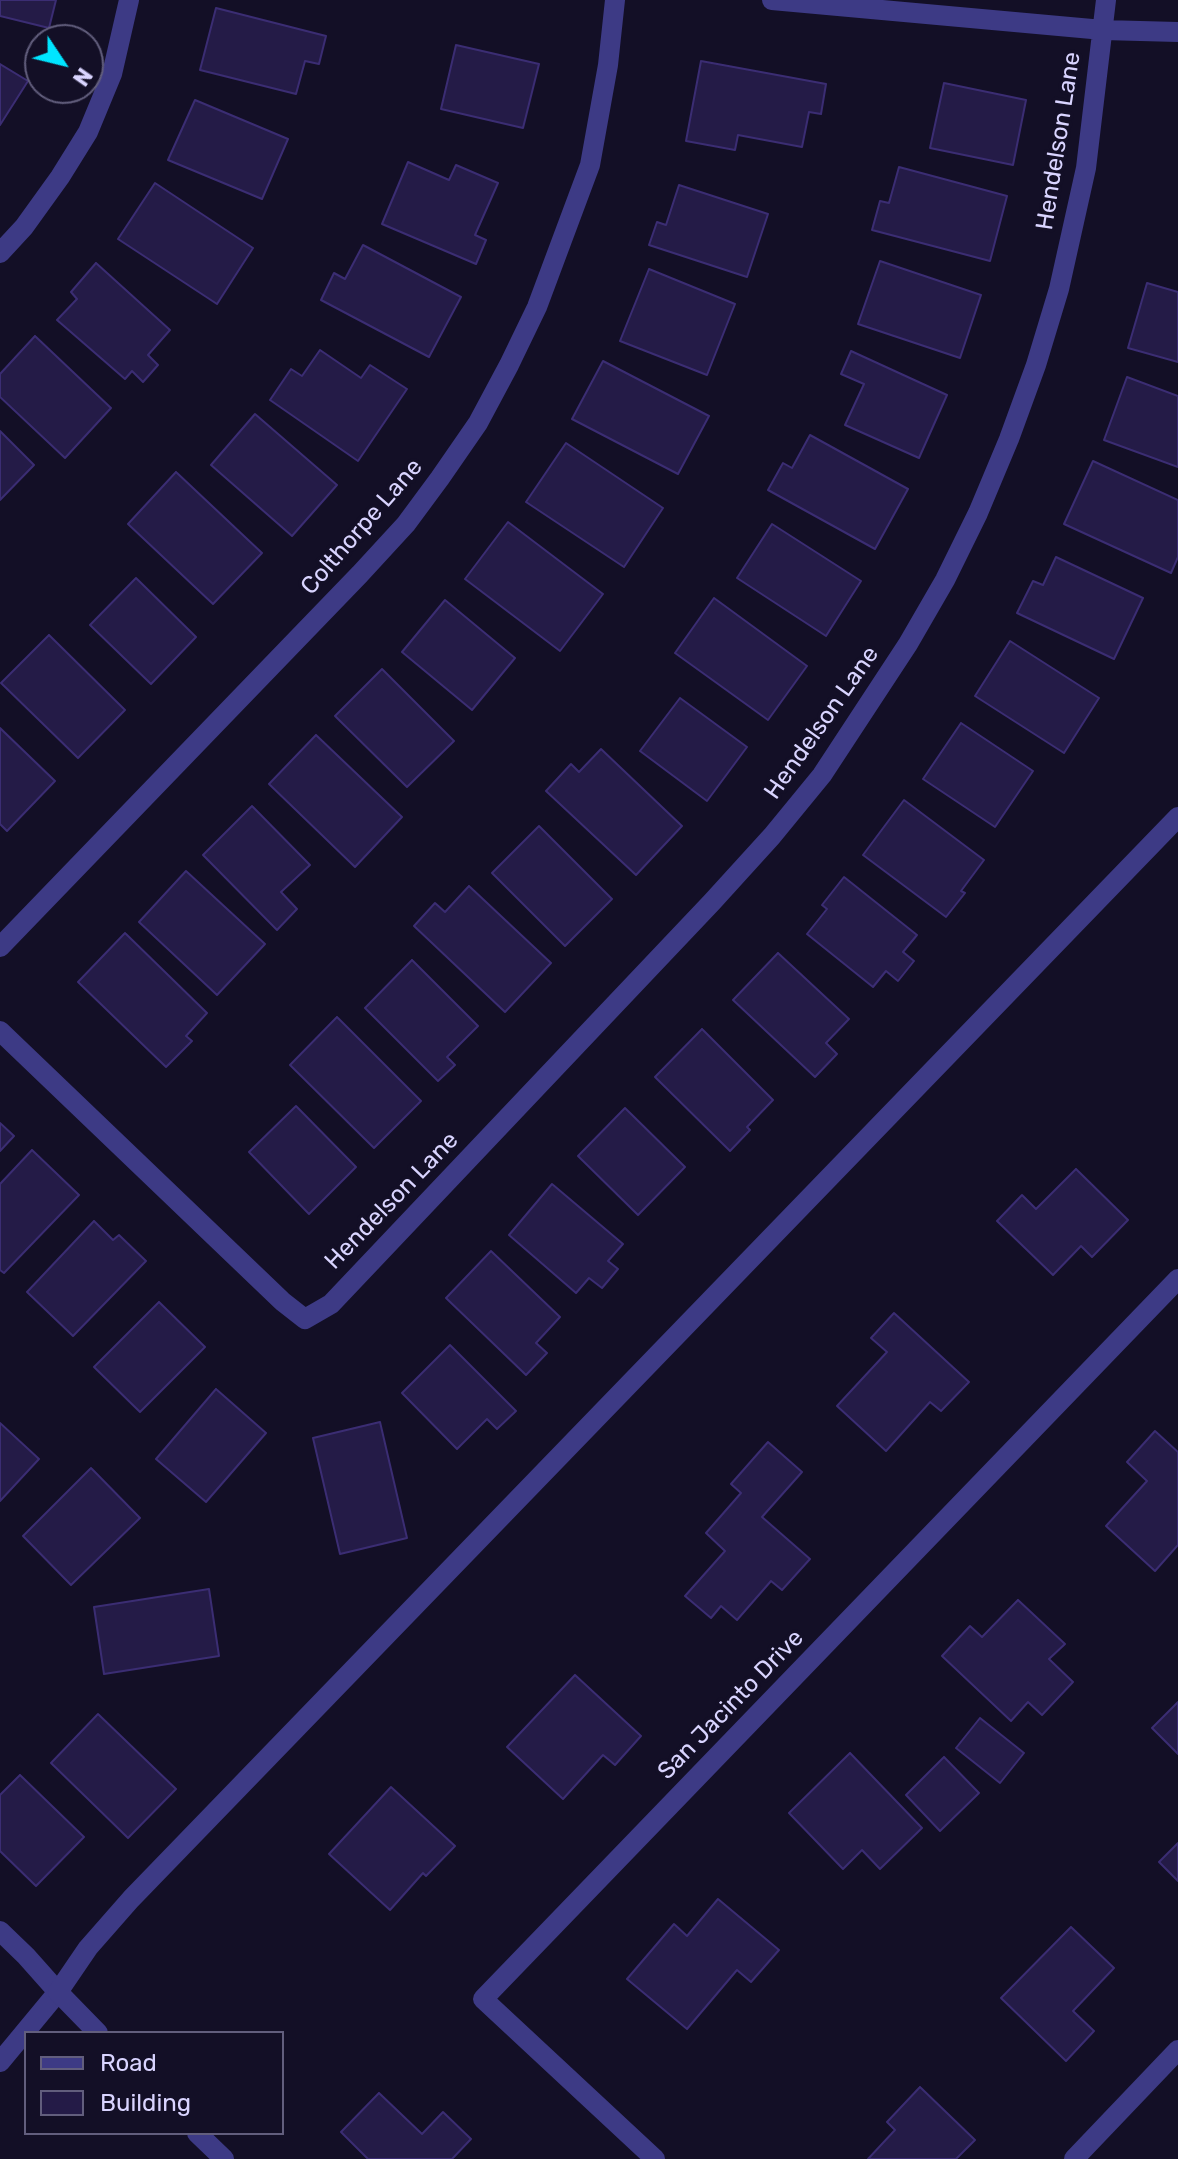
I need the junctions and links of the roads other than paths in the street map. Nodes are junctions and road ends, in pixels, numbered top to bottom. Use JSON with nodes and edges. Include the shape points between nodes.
{"nodes":[{"id":1,"x":129,"y":0,"type":"edge"},
{"id":2,"x":615,"y":0,"type":"edge"},
{"id":3,"x":772,"y":0,"type":"edge"},
{"id":4,"x":1106,"y":0,"type":"edge"},
{"id":5,"x":1103,"y":30,"type":"junction"},
{"id":6,"x":1178,"y":32,"type":"edge"},
{"id":7,"x":0,"y":253,"type":"edge"},
{"id":8,"x":1178,"y":817,"type":"edge"},
{"id":9,"x":0,"y":947,"type":"edge"},
{"id":10,"x":0,"y":1031,"type":"edge"},
{"id":11,"x":1178,"y":1279,"type":"edge"},
{"id":12,"x":0,"y":1931,"type":"edge"},
{"id":13,"x":58,"y":1992,"type":"junction"},
{"id":14,"x":26,"y":2031,"type":"edge"},
{"id":15,"x":96,"y":2031,"type":"edge"},
{"id":16,"x":24,"y":2033,"type":"edge"},
{"id":17,"x":1178,"y":2050,"type":"edge"},
{"id":18,"x":0,"y":2062,"type":"edge"},
{"id":19,"x":199,"y":2135,"type":"edge"},
{"id":20,"x":224,"y":2159,"type":"edge"},
{"id":21,"x":655,"y":2159,"type":"edge"},
{"id":22,"x":1074,"y":2159,"type":"edge"}],
"edges":[{"from":1,"to":7,"type":"street","via":[[112,74],[88,132],[24,227]]},
{"from":2,"to":9,"type":"street","name":"Colthorpe Lane","via":[[590,165],[537,307],[478,423],[406,524]]},
{"from":3,"to":5,"type":"street"},
{"from":4,"to":5,"type":"street","name":"Hendelson Lane"},
{"from":5,"to":6,"type":"street"},
{"from":5,"to":10,"type":"street","name":"Hendelson Lane","via":[[1086,168],[1036,365],[978,513],[908,644],[822,775],[772,836],[331,1304],[305,1319],[282,1301]]},
{"from":8,"to":13,"type":"street","via":[[131,1899]]},
{"from":11,"to":21,"type":"street","name":"San Jacinto Drive","via":[[483,1999]]},
{"from":12,"to":13,"type":"street"},
{"from":13,"to":14,"type":"street"},
{"from":13,"to":15,"type":"street"},
{"from":16,"to":18,"type":"street"},
{"from":17,"to":22,"type":"street"},
{"from":19,"to":20,"type":"street"}]}
